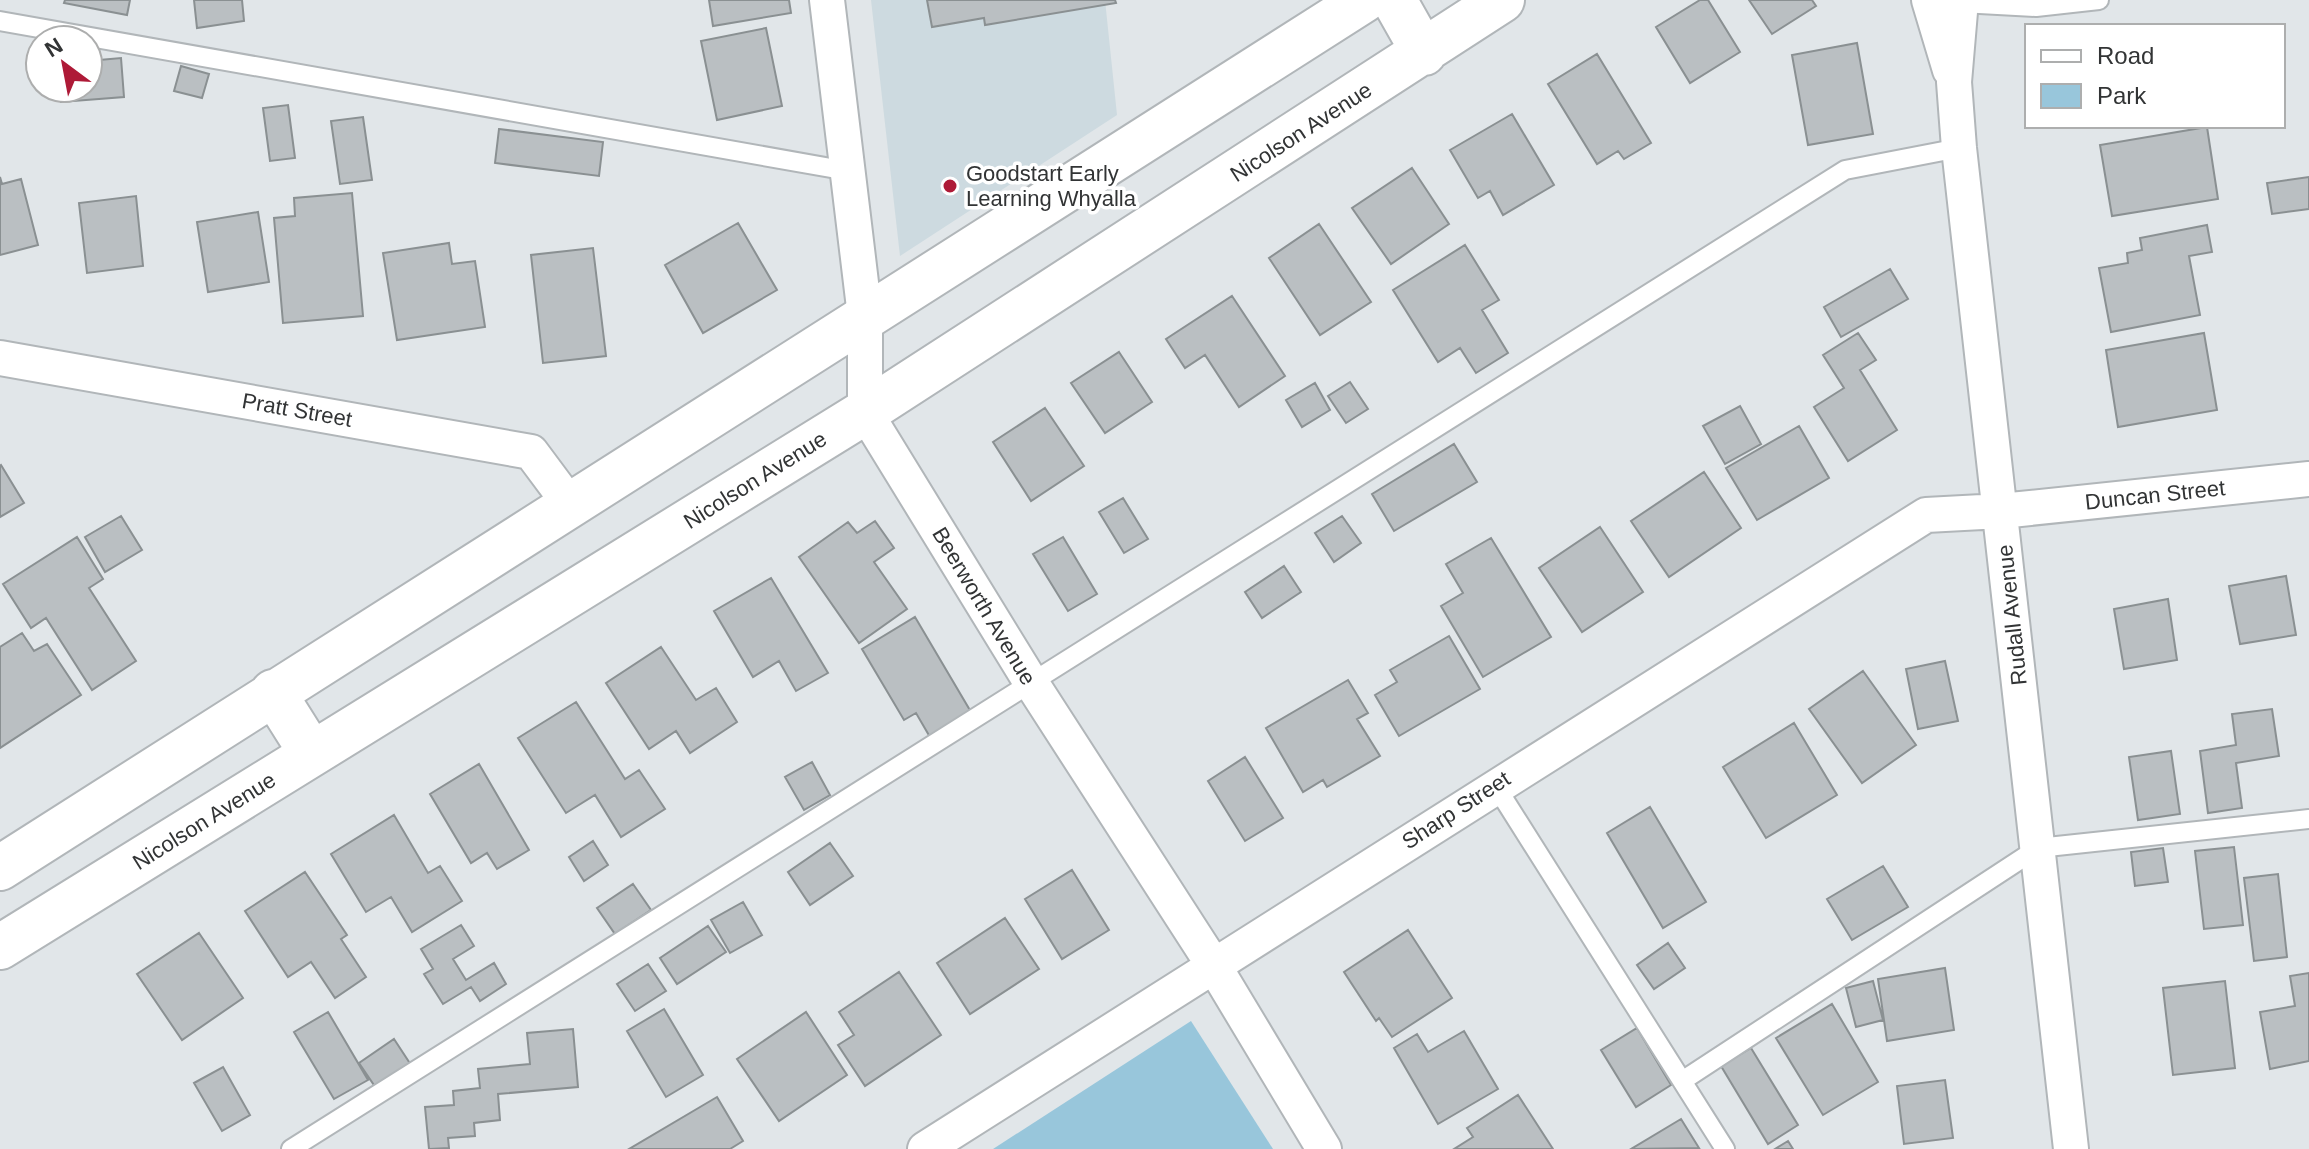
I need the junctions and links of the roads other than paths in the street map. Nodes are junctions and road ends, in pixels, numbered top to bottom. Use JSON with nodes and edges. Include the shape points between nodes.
{"nodes":[{"id":1,"x":827,"y":0,"type":"edge"},
{"id":2,"x":1364,"y":0,"type":"edge"},
{"id":3,"x":1394,"y":0,"type":"edge"},
{"id":4,"x":1502,"y":0,"type":"edge"},
{"id":5,"x":2099,"y":0,"type":"edge"},
{"id":6,"x":1950,"y":1,"type":"edge"},
{"id":7,"x":0,"y":21,"type":"edge"},
{"id":8,"x":1424,"y":53,"type":"junction"},
{"id":9,"x":1959,"y":148,"type":"junction"},
{"id":10,"x":848,"y":171,"type":"junction"},
{"id":11,"x":865,"y":316,"type":"junction"},
{"id":12,"x":0,"y":358,"type":"edge"},
{"id":13,"x":865,"y":412,"type":"junction"},
{"id":14,"x":2309,"y":479,"type":"edge"},
{"id":15,"x":569,"y":503,"type":"junction"},
{"id":16,"x":2001,"y":511,"type":"junction"},
{"id":17,"x":1032,"y":684,"type":"junction"},
{"id":18,"x":273,"y":692,"type":"junction"},
{"id":19,"x":312,"y":754,"type":"junction"},
{"id":20,"x":1495,"y":785,"type":"junction"},
{"id":21,"x":2309,"y":819,"type":"edge"},
{"id":22,"x":2038,"y":848,"type":"junction"},
{"id":23,"x":0,"y":868,"type":"edge"},
{"id":24,"x":0,"y":947,"type":"edge"},
{"id":25,"x":1214,"y":966,"type":"junction"},
{"id":26,"x":1682,"y":1081,"type":"junction"},
{"id":27,"x":291,"y":1149,"type":"edge"},
{"id":28,"x":925,"y":1149,"type":"edge"},
{"id":29,"x":1324,"y":1149,"type":"edge"},
{"id":30,"x":1725,"y":1149,"type":"edge"},
{"id":31,"x":2071,"y":1149,"type":"edge"}],
"edges":[{"from":1,"to":10,"type":"street"},
{"from":2,"to":11,"type":"main road"},
{"from":3,"to":8,"type":"main road"},
{"from":4,"to":8,"type":"main road","name":"Nicolson Avenue"},
{"from":5,"to":6,"type":"lane","via":[[2036,7]]},
{"from":6,"to":9,"type":"street","name":"Rudall Avenue"},
{"from":7,"to":10,"type":"lane"},
{"from":8,"to":13,"type":"main road","name":"Nicolson Avenue"},
{"from":9,"to":16,"type":"street","name":"Rudall Avenue"},
{"from":9,"to":17,"type":"lane","via":[[1845,170]]},
{"from":10,"to":11,"type":"street"},
{"from":11,"to":13,"type":"street"},
{"from":11,"to":15,"type":"main road"},
{"from":12,"to":15,"type":"street","name":"Pratt Street","via":[[531,452]]},
{"from":13,"to":17,"type":"street","name":"Beerworth Avenue"},
{"from":13,"to":19,"type":"main road","name":"Nicolson Avenue"},
{"from":14,"to":16,"type":"street","name":"Duncan Street"},
{"from":15,"to":18,"type":"main road"},
{"from":16,"to":20,"type":"street","name":"Sharp Street","via":[[1926,515]]},
{"from":16,"to":22,"type":"street","name":"Rudall Avenue"},
{"from":17,"to":25,"type":"street","name":"Beerworth Avenue"},
{"from":17,"to":27,"type":"lane"},
{"from":18,"to":19,"type":"main road"},
{"from":18,"to":23,"type":"main road"},
{"from":19,"to":24,"type":"main road","name":"Nicolson Avenue"},
{"from":20,"to":25,"type":"street","name":"Sharp Street"},
{"from":20,"to":26,"type":"lane"},
{"from":21,"to":22,"type":"lane"},
{"from":22,"to":26,"type":"lane"},
{"from":22,"to":31,"type":"street","name":"Rudall Avenue"},
{"from":25,"to":28,"type":"street","name":"Sharp Street"},
{"from":25,"to":29,"type":"street","name":"Beerworth Avenue"},
{"from":26,"to":30,"type":"lane"}]}
